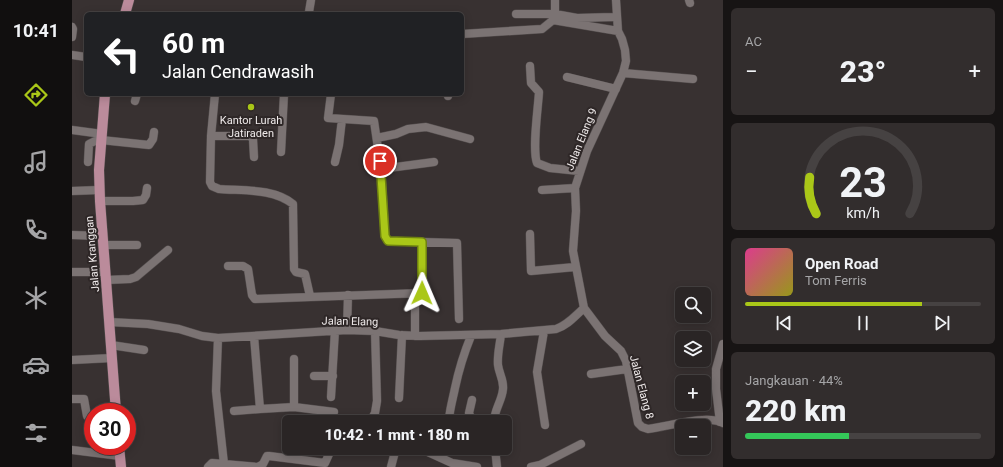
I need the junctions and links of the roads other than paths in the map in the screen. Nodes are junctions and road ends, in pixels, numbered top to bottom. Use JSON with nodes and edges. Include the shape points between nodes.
{"nodes":[{"id":1,"x":129,"y":0,"type":"edge"},
{"id":2,"x":311,"y":0,"type":"edge"},
{"id":3,"x":555,"y":0,"type":"edge"},
{"id":4,"x":616,"y":0,"type":"edge"},
{"id":5,"x":126,"y":12,"type":"edge"},
{"id":6,"x":309,"y":12,"type":"edge"},
{"id":7,"x":516,"y":14,"type":"dead end"},
{"id":8,"x":555,"y":14,"type":"junction"},
{"id":9,"x":614,"y":17,"type":"dead end"},
{"id":10,"x":72,"y":27,"type":"edge"},
{"id":11,"x":618,"y":31,"type":"junction"},
{"id":12,"x":464,"y":34,"type":"edge"},
{"id":13,"x":72,"y":38,"type":"edge"},
{"id":14,"x":72,"y":55,"type":"edge"},
{"id":15,"x":84,"y":57,"type":"edge"},
{"id":16,"x":530,"y":66,"type":"dead end"},
{"id":17,"x":623,"y":73,"type":"junction"},
{"id":18,"x":567,"y":77,"type":"dead end"},
{"id":19,"x":693,"y":79,"type":"dead end"},
{"id":20,"x":616,"y":89,"type":"junction"},
{"id":21,"x":105,"y":96,"type":"edge"},
{"id":22,"x":215,"y":96,"type":"edge"},
{"id":23,"x":284,"y":96,"type":"edge"},
{"id":24,"x":331,"y":96,"type":"edge"},
{"id":25,"x":342,"y":119,"type":"junction"},
{"id":26,"x":72,"y":130,"type":"edge"},
{"id":27,"x":154,"y":132,"type":"dead end"},
{"id":28,"x":211,"y":136,"type":"junction"},
{"id":29,"x":377,"y":138,"type":"junction"},
{"id":30,"x":101,"y":139,"type":"junction"},
{"id":31,"x":470,"y":139,"type":"dead end"},
{"id":32,"x":281,"y":152,"type":"dead end"},
{"id":33,"x":254,"y":157,"type":"dead end"},
{"id":34,"x":88,"y":162,"type":"dead end"},
{"id":35,"x":335,"y":162,"type":"dead end"},
{"id":36,"x":434,"y":162,"type":"dead end"},
{"id":37,"x":381,"y":169,"type":"junction"},
{"id":38,"x":580,"y":171,"type":"junction"},
{"id":39,"x":147,"y":188,"type":"dead end"},
{"id":40,"x":575,"y":188,"type":"junction"},
{"id":41,"x":99,"y":190,"type":"junction"},
{"id":42,"x":542,"y":190,"type":"dead end"},
{"id":43,"x":72,"y":191,"type":"edge"},
{"id":44,"x":100,"y":201,"type":"junction"},
{"id":45,"x":530,"y":234,"type":"dead end"},
{"id":46,"x":72,"y":236,"type":"edge"},
{"id":47,"x":102,"y":240,"type":"junction"},
{"id":48,"x":422,"y":242,"type":"junction"},
{"id":49,"x":137,"y":245,"type":"dead end"},
{"id":50,"x":168,"y":250,"type":"dead end"},
{"id":51,"x":228,"y":266,"type":"dead end"},
{"id":52,"x":575,"y":267,"type":"junction"},
{"id":53,"x":72,"y":272,"type":"edge"},
{"id":54,"x":108,"y":277,"type":"junction"},
{"id":55,"x":415,"y":294,"type":"junction"},
{"id":56,"x":348,"y":295,"type":"junction"},
{"id":57,"x":310,"y":296,"type":"junction"},
{"id":58,"x":584,"y":308,"type":"junction"},
{"id":59,"x":458,"y":319,"type":"dead end"},
{"id":60,"x":109,"y":322,"type":"junction"},
{"id":61,"x":335,"y":330,"type":"junction"},
{"id":62,"x":347,"y":330,"type":"junction"},
{"id":63,"x":376,"y":331,"type":"junction"},
{"id":64,"x":544,"y":331,"type":"junction"},
{"id":65,"x":501,"y":334,"type":"junction"},
{"id":66,"x":402,"y":335,"type":"junction"},
{"id":67,"x":254,"y":336,"type":"junction"},
{"id":68,"x":415,"y":336,"type":"junction"},
{"id":69,"x":471,"y":336,"type":"junction"},
{"id":70,"x":218,"y":338,"type":"junction"},
{"id":71,"x":723,"y":344,"type":"edge"},
{"id":72,"x":111,"y":345,"type":"junction"},
{"id":73,"x":144,"y":350,"type":"dead end"},
{"id":74,"x":112,"y":358,"type":"junction"},
{"id":75,"x":294,"y":359,"type":"dead end"},
{"id":76,"x":72,"y":360,"type":"edge"},
{"id":77,"x":721,"y":361,"type":"edge"},
{"id":78,"x":627,"y":369,"type":"junction"},
{"id":79,"x":591,"y":374,"type":"dead end"},
{"id":80,"x":314,"y":376,"type":"dead end"},
{"id":81,"x":333,"y":376,"type":"junction"},
{"id":82,"x":720,"y":379,"type":"edge"},
{"id":83,"x":331,"y":397,"type":"dead end"},
{"id":84,"x":399,"y":398,"type":"dead end"},
{"id":85,"x":72,"y":399,"type":"edge"},
{"id":86,"x":472,"y":400,"type":"dead end"},
{"id":87,"x":85,"y":403,"type":"edge"},
{"id":88,"x":115,"y":403,"type":"edge"},
{"id":89,"x":294,"y":407,"type":"junction"},
{"id":90,"x":260,"y":409,"type":"junction"},
{"id":91,"x":234,"y":411,"type":"dead end"},
{"id":92,"x":334,"y":412,"type":"dead end"},
{"id":93,"x":374,"y":415,"type":"edge"},
{"id":94,"x":450,"y":415,"type":"edge"},
{"id":95,"x":470,"y":415,"type":"edge"},
{"id":96,"x":496,"y":415,"type":"edge"},
{"id":97,"x":722,"y":422,"type":"edge"},
{"id":98,"x":545,"y":426,"type":"dead end"},
{"id":99,"x":581,"y":444,"type":"dead end"},
{"id":100,"x":72,"y":450,"type":"edge"},
{"id":101,"x":84,"y":450,"type":"edge"},
{"id":102,"x":120,"y":455,"type":"edge"},
{"id":103,"x":329,"y":455,"type":"edge"},
{"id":104,"x":394,"y":455,"type":"edge"},
{"id":105,"x":434,"y":455,"type":"edge"},
{"id":106,"x":496,"y":455,"type":"edge"},
{"id":107,"x":224,"y":464,"type":"junction"},
{"id":108,"x":121,"y":467,"type":"edge"},
{"id":109,"x":208,"y":467,"type":"edge"},
{"id":110,"x":391,"y":467,"type":"edge"},
{"id":111,"x":478,"y":467,"type":"edge"},
{"id":112,"x":497,"y":467,"type":"edge"},
{"id":113,"x":531,"y":467,"type":"edge"}],
"edges":[{"from":1,"to":5,"type":"main road"},
{"from":2,"to":6,"type":"street"},
{"from":3,"to":8,"type":"street"},
{"from":4,"to":11,"type":"street","name":"Jalan Elang 9"},
{"from":7,"to":8,"type":"street"},
{"from":8,"to":9,"type":"street","via":[[577,18]]},
{"from":10,"to":13,"type":"street"},
{"from":11,"to":12,"type":"street","via":[[552,20],[542,29]]},
{"from":11,"to":17,"type":"street","name":"Jalan Elang 9","via":[[625,50]]},
{"from":14,"to":15,"type":"street"},
{"from":16,"to":38,"type":"street","via":[[532,85],[539,92],[537,163],[550,168]]},
{"from":17,"to":19,"type":"street"},
{"from":17,"to":20,"type":"street","name":"Jalan Elang 9"},
{"from":18,"to":20,"type":"street"},
{"from":20,"to":38,"type":"street","name":"Jalan Elang 9"},
{"from":21,"to":30,"type":"main road","name":"Jalan Kranggan"},
{"from":22,"to":28,"type":"street"},
{"from":23,"to":32,"type":"street"},
{"from":24,"to":25,"type":"street","via":[[328,118]]},
{"from":25,"to":29,"type":"street","via":[[374,121]]},
{"from":25,"to":35,"type":"street"},
{"from":26,"to":30,"type":"street"},
{"from":27,"to":30,"type":"street","via":[[149,145]]},
{"from":28,"to":33,"type":"street","via":[[250,136],[253,139]]},
{"from":28,"to":57,"type":"street","via":[[212,186],[219,189],[268,192],[293,204],[294,269],[305,274]]},
{"from":29,"to":31,"type":"street","via":[[426,127]]},
{"from":29,"to":37,"type":"street"},
{"from":30,"to":34,"type":"street","via":[[89,144]]},
{"from":30,"to":41,"type":"main road","name":"Jalan Kranggan"},
{"from":36,"to":37,"type":"street"},
{"from":37,"to":48,"type":"street","via":[[386,238],[388,241]]},
{"from":38,"to":40,"type":"street","name":"Jalan Elang 9"},
{"from":39,"to":44,"type":"street","via":[[143,200]]},
{"from":40,"to":42,"type":"street"},
{"from":40,"to":52,"type":"street","name":"Jalan Elang 9"},
{"from":41,"to":43,"type":"street"},
{"from":41,"to":44,"type":"main road","name":"Jalan Kranggan"},
{"from":44,"to":47,"type":"main road","name":"Jalan Kranggan"},
{"from":45,"to":52,"type":"street","via":[[531,271]]},
{"from":46,"to":47,"type":"street"},
{"from":47,"to":49,"type":"street"},
{"from":47,"to":54,"type":"main road","name":"Jalan Kranggan"},
{"from":48,"to":55,"type":"street","via":[[423,291]]},
{"from":48,"to":59,"type":"street","via":[[457,243]]},
{"from":50,"to":54,"type":"street","via":[[136,278]]},
{"from":51,"to":57,"type":"street","via":[[248,268],[252,295],[255,299]]},
{"from":52,"to":58,"type":"street","name":"Jalan Elang 9"},
{"from":53,"to":54,"type":"street"},
{"from":54,"to":60,"type":"main road","name":"Jalan Kranggan"},
{"from":55,"to":56,"type":"street"},
{"from":55,"to":68,"type":"street"},
{"from":56,"to":57,"type":"street"},
{"from":56,"to":62,"type":"street"},
{"from":58,"to":64,"type":"street","name":"Jalan Elang","via":[[562,327]]},
{"from":58,"to":78,"type":"street","name":"Jalan Elang 8","via":[[605,336],[624,355]]},
{"from":60,"to":70,"type":"street","name":"Jalan Elang","via":[[148,324]]},
{"from":60,"to":72,"type":"main road","name":"Jalan Kranggan"},
{"from":61,"to":62,"type":"street","name":"Jalan Elang"},
{"from":61,"to":67,"type":"street","name":"Jalan Elang"},
{"from":61,"to":81,"type":"street"},
{"from":62,"to":63,"type":"street","name":"Jalan Elang"},
{"from":63,"to":66,"type":"street","name":"Jalan Elang"},
{"from":63,"to":93,"type":"street","via":[[377,401]]},
{"from":64,"to":65,"type":"street","name":"Jalan Elang"},
{"from":64,"to":98,"type":"street","via":[[537,372]]},
{"from":65,"to":69,"type":"street","name":"Jalan Elang"},
{"from":65,"to":96,"type":"street","via":[[498,363],[503,390]]},
{"from":66,"to":68,"type":"street","name":"Jalan Elang"},
{"from":66,"to":84,"type":"street"},
{"from":67,"to":70,"type":"street","name":"Jalan Elang"},
{"from":67,"to":90,"type":"street"},
{"from":68,"to":69,"type":"street","name":"Jalan Elang"},
{"from":69,"to":94,"type":"street","via":[[458,372]]},
{"from":70,"to":107,"type":"street","via":[[216,391]]},
{"from":71,"to":77,"type":"street"},
{"from":72,"to":73,"type":"street"},
{"from":72,"to":74,"type":"main road","name":"Jalan Kranggan"},
{"from":74,"to":76,"type":"street"},
{"from":74,"to":88,"type":"main road","name":"Jalan Kranggan"},
{"from":75,"to":89,"type":"street"},
{"from":77,"to":82,"type":"street","via":[[716,369]]},
{"from":78,"to":79,"type":"street"},
{"from":78,"to":97,"type":"street","name":"Jalan Elang 8","via":[[638,423],[642,427],[651,428],[686,422]]},
{"from":80,"to":81,"type":"street"},
{"from":81,"to":83,"type":"street"},
{"from":82,"to":97,"type":"street","via":[[716,389]]},
{"from":85,"to":87,"type":"street","via":[[84,399]]},
{"from":86,"to":95,"type":"street"},
{"from":89,"to":90,"type":"street"},
{"from":89,"to":92,"type":"street"},
{"from":90,"to":91,"type":"street"},
{"from":99,"to":113,"type":"street"},
{"from":100,"to":101,"type":"street"},
{"from":102,"to":108,"type":"main road"},
{"from":103,"to":107,"type":"street","via":[[325,463],[266,456],[263,464],[258,467]]},
{"from":104,"to":110,"type":"street"},
{"from":105,"to":111,"type":"street","via":[[452,463]]},
{"from":106,"to":112,"type":"street"},
{"from":107,"to":109,"type":"street","via":[[212,463]]}]}
